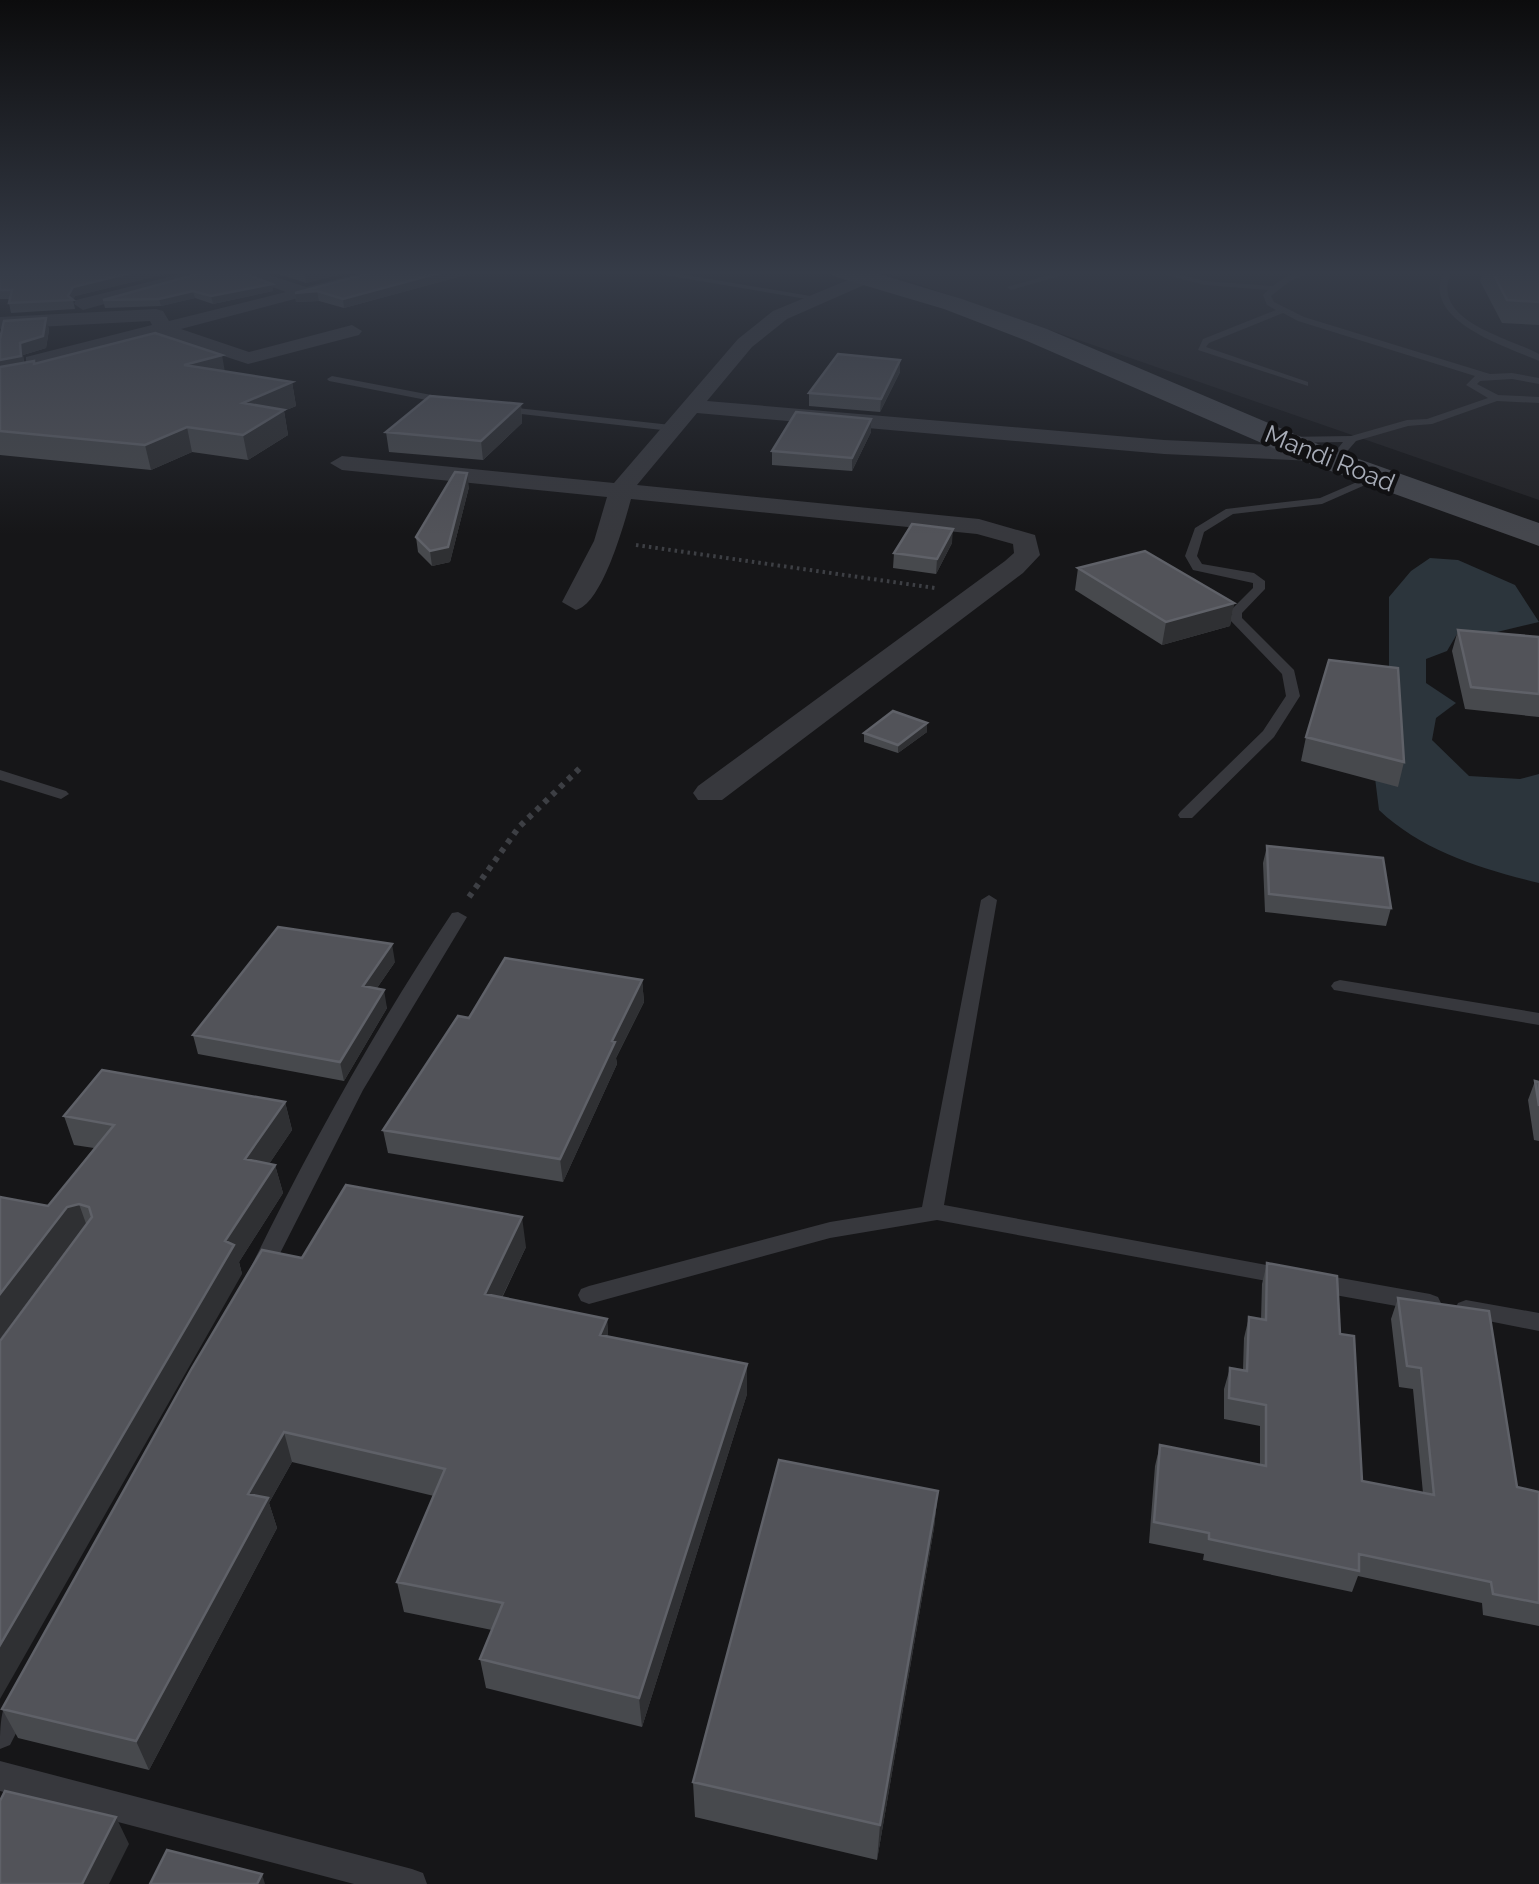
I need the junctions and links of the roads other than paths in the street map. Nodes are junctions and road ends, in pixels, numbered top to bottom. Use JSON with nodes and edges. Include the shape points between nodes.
{"nodes":[{"id":1,"x":42,"y":359,"type":"edge"},
{"id":2,"x":731,"y":359,"type":"edge"},
{"id":3,"x":1094,"y":359,"type":"edge"},
{"id":4,"x":1232,"y":359,"type":"edge"},
{"id":5,"x":1432,"y":359,"type":"edge"},
{"id":6,"x":33,"y":361,"type":"edge"},
{"id":7,"x":65,"y":371,"type":"edge"},
{"id":8,"x":1486,"y":376,"type":"junction"},
{"id":9,"x":332,"y":379,"type":"dead end"},
{"id":10,"x":17,"y":380,"type":"edge"},
{"id":11,"x":1539,"y":381,"type":"edge"},
{"id":12,"x":1305,"y":384,"type":"dead end"},
{"id":13,"x":1479,"y":392,"type":"junction"},
{"id":14,"x":1496,"y":398,"type":"junction"},
{"id":15,"x":1539,"y":400,"type":"edge"},
{"id":16,"x":458,"y":403,"type":"edge"},
{"id":17,"x":689,"y":406,"type":"junction"},
{"id":18,"x":493,"y":408,"type":"edge"},
{"id":19,"x":1407,"y":422,"type":"junction"},
{"id":20,"x":671,"y":428,"type":"junction"},
{"id":21,"x":1282,"y":440,"type":"junction"},
{"id":22,"x":1333,"y":451,"type":"junction"},
{"id":23,"x":342,"y":463,"type":"dead end"},
{"id":24,"x":1375,"y":478,"type":"junction"},
{"id":25,"x":621,"y":490,"type":"junction"},
{"id":26,"x":1539,"y":535,"type":"edge"},
{"id":27,"x":576,"y":602,"type":"dead end"},
{"id":28,"x":0,"y":775,"type":"edge"},
{"id":29,"x":710,"y":793,"type":"dead end"},
{"id":30,"x":61,"y":794,"type":"dead end"},
{"id":31,"x":1186,"y":815,"type":"dead end"},
{"id":32,"x":989,"y":900,"type":"dead end"},
{"id":33,"x":458,"y":917,"type":"road end"},
{"id":34,"x":1340,"y":986,"type":"dead end"},
{"id":35,"x":1539,"y":1019,"type":"edge"},
{"id":36,"x":932,"y":1212,"type":"junction"},
{"id":37,"x":589,"y":1295,"type":"dead end"},
{"id":38,"x":246,"y":1296,"type":"edge"},
{"id":39,"x":1539,"y":1322,"type":"edge"},
{"id":40,"x":32,"y":1675,"type":"edge"},
{"id":41,"x":0,"y":1735,"type":"edge"},
{"id":42,"x":0,"y":1776,"type":"edge"},
{"id":43,"x":412,"y":1884,"type":"edge"}],
"edges":[{"from":1,"to":6,"type":"street"},
{"from":2,"to":17,"type":"street"},
{"from":3,"to":21,"type":"street","name":"Mandi Road"},
{"from":4,"to":12,"type":"lane"},
{"from":5,"to":8,"type":"lane"},
{"from":7,"to":10,"type":"street"},
{"from":8,"to":11,"type":"lane"},
{"from":8,"to":13,"type":"lane","via":[[1472,381]]},
{"from":9,"to":16,"type":"lane"},
{"from":13,"to":14,"type":"lane"},
{"from":13,"to":19,"type":"lane"},
{"from":14,"to":15,"type":"lane"},
{"from":14,"to":19,"type":"lane","via":[[1428,422]]},
{"from":17,"to":20,"type":"street"},
{"from":17,"to":22,"type":"street","via":[[1164,448]]},
{"from":18,"to":20,"type":"lane"},
{"from":19,"to":22,"type":"lane"},
{"from":20,"to":25,"type":"street"},
{"from":21,"to":22,"type":"street","name":"Mandi Road"},
{"from":21,"to":22,"type":"lane"},
{"from":22,"to":24,"type":"street","name":"Mandi Road"},
{"from":23,"to":25,"type":"street"},
{"from":24,"to":26,"type":"street","name":"Mandi Road"},
{"from":24,"to":31,"type":"lane","via":[[1322,501],[1230,511],[1199,530],[1190,556],[1197,567],[1259,581],[1236,619],[1288,673],[1293,696],[1269,734]]},
{"from":25,"to":27,"type":"street","via":[[607,541]]},
{"from":25,"to":29,"type":"street","via":[[979,527],[1026,540],[1027,556]]},
{"from":28,"to":30,"type":"lane"},
{"from":32,"to":36,"type":"lane"},
{"from":33,"to":38,"type":"lane","via":[[314,1158]]},
{"from":34,"to":35,"type":"lane"},
{"from":36,"to":37,"type":"lane","via":[[830,1230]]},
{"from":36,"to":39,"type":"lane"},
{"from":40,"to":41,"type":"lane"},
{"from":42,"to":43,"type":"lane"}]}
